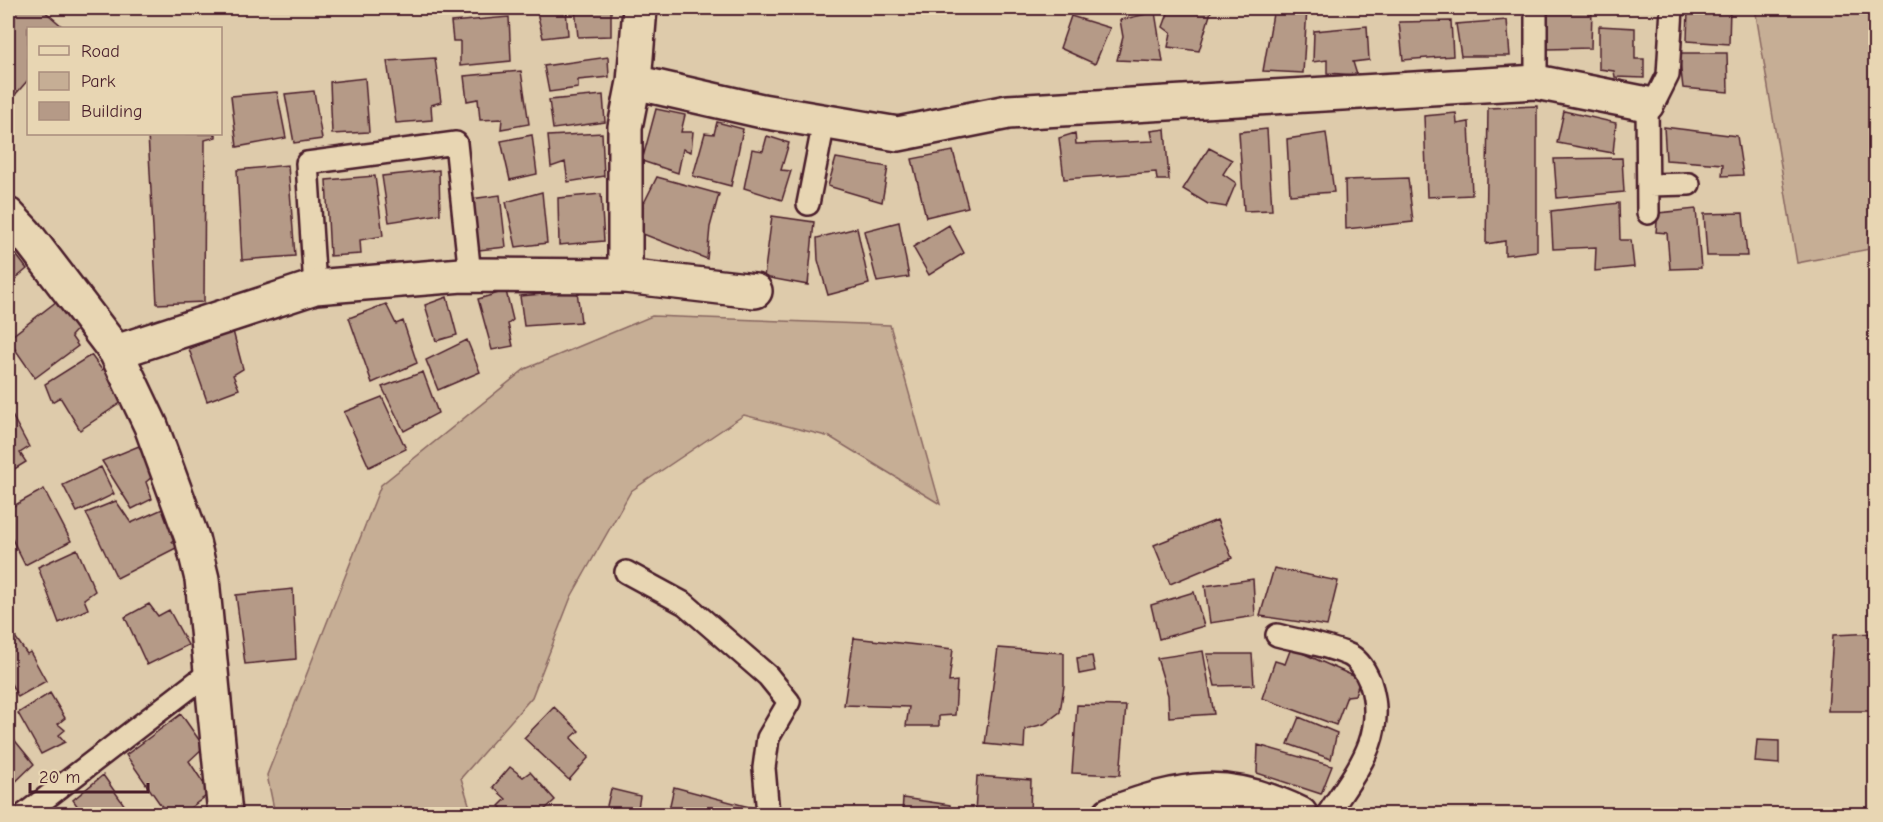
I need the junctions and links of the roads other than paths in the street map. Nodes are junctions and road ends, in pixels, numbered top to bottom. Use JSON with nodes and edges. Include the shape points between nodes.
{"nodes":[{"id":1,"x":640,"y":8,"type":"edge"},
{"id":2,"x":1536,"y":8,"type":"edge"},
{"id":3,"x":1672,"y":8,"type":"edge"},
{"id":4,"x":634,"y":82,"type":"junction"},
{"id":5,"x":1536,"y":82,"type":"junction"},
{"id":6,"x":1647,"y":104,"type":"junction"},
{"id":7,"x":824,"y":122,"type":"junction"},
{"id":8,"x":1689,"y":184,"type":"dead end"},
{"id":9,"x":1648,"y":185,"type":"junction"},
{"id":10,"x":808,"y":204,"type":"dead end"},
{"id":11,"x":1648,"y":213,"type":"dead end"},
{"id":12,"x":8,"y":215,"type":"edge"},
{"id":13,"x":470,"y":275,"type":"junction"},
{"id":14,"x":625,"y":276,"type":"junction"},
{"id":15,"x":315,"y":287,"type":"junction"},
{"id":16,"x":755,"y":291,"type":"dead end"},
{"id":17,"x":116,"y":352,"type":"junction"},
{"id":18,"x":626,"y":572,"type":"dead end"},
{"id":19,"x":1277,"y":635,"type":"dead end"},
{"id":20,"x":211,"y":671,"type":"junction"},
{"id":21,"x":25,"y":814,"type":"edge"},
{"id":22,"x":225,"y":814,"type":"edge"},
{"id":23,"x":768,"y":814,"type":"edge"},
{"id":24,"x":1110,"y":814,"type":"edge"},
{"id":25,"x":1300,"y":814,"type":"edge"},
{"id":26,"x":1328,"y":814,"type":"edge"}],
"edges":[{"from":1,"to":4,"type":"street"},
{"from":2,"to":5,"type":"lane"},
{"from":3,"to":6,"type":"lane","via":[[1668,75],[1653,105]]},
{"from":4,"to":7,"type":"street"},
{"from":4,"to":14,"type":"street","via":[[625,127]]},
{"from":5,"to":6,"type":"street"},
{"from":5,"to":7,"type":"street","via":[[1008,112],[898,134]]},
{"from":6,"to":9,"type":"lane"},
{"from":7,"to":10,"type":"lane"},
{"from":8,"to":9,"type":"lane"},
{"from":9,"to":11,"type":"lane"},
{"from":12,"to":17,"type":"street"},
{"from":13,"to":14,"type":"street"},
{"from":13,"to":15,"type":"street"},
{"from":13,"to":15,"type":"lane","via":[[456,143],[307,163]]},
{"from":14,"to":16,"type":"street"},
{"from":15,"to":17,"type":"street"},
{"from":17,"to":20,"type":"street","via":[[151,426],[192,538],[202,579]]},
{"from":18,"to":23,"type":"lane","via":[[685,604],[768,676],[789,702],[768,738]]},
{"from":19,"to":26,"type":"lane","via":[[1350,655],[1366,672],[1376,701],[1375,734],[1365,758]]},
{"from":20,"to":21,"type":"lane"},
{"from":20,"to":22,"type":"street"},
{"from":24,"to":25,"type":"street","via":[[1161,796],[1211,789],[1268,799]]}]}
